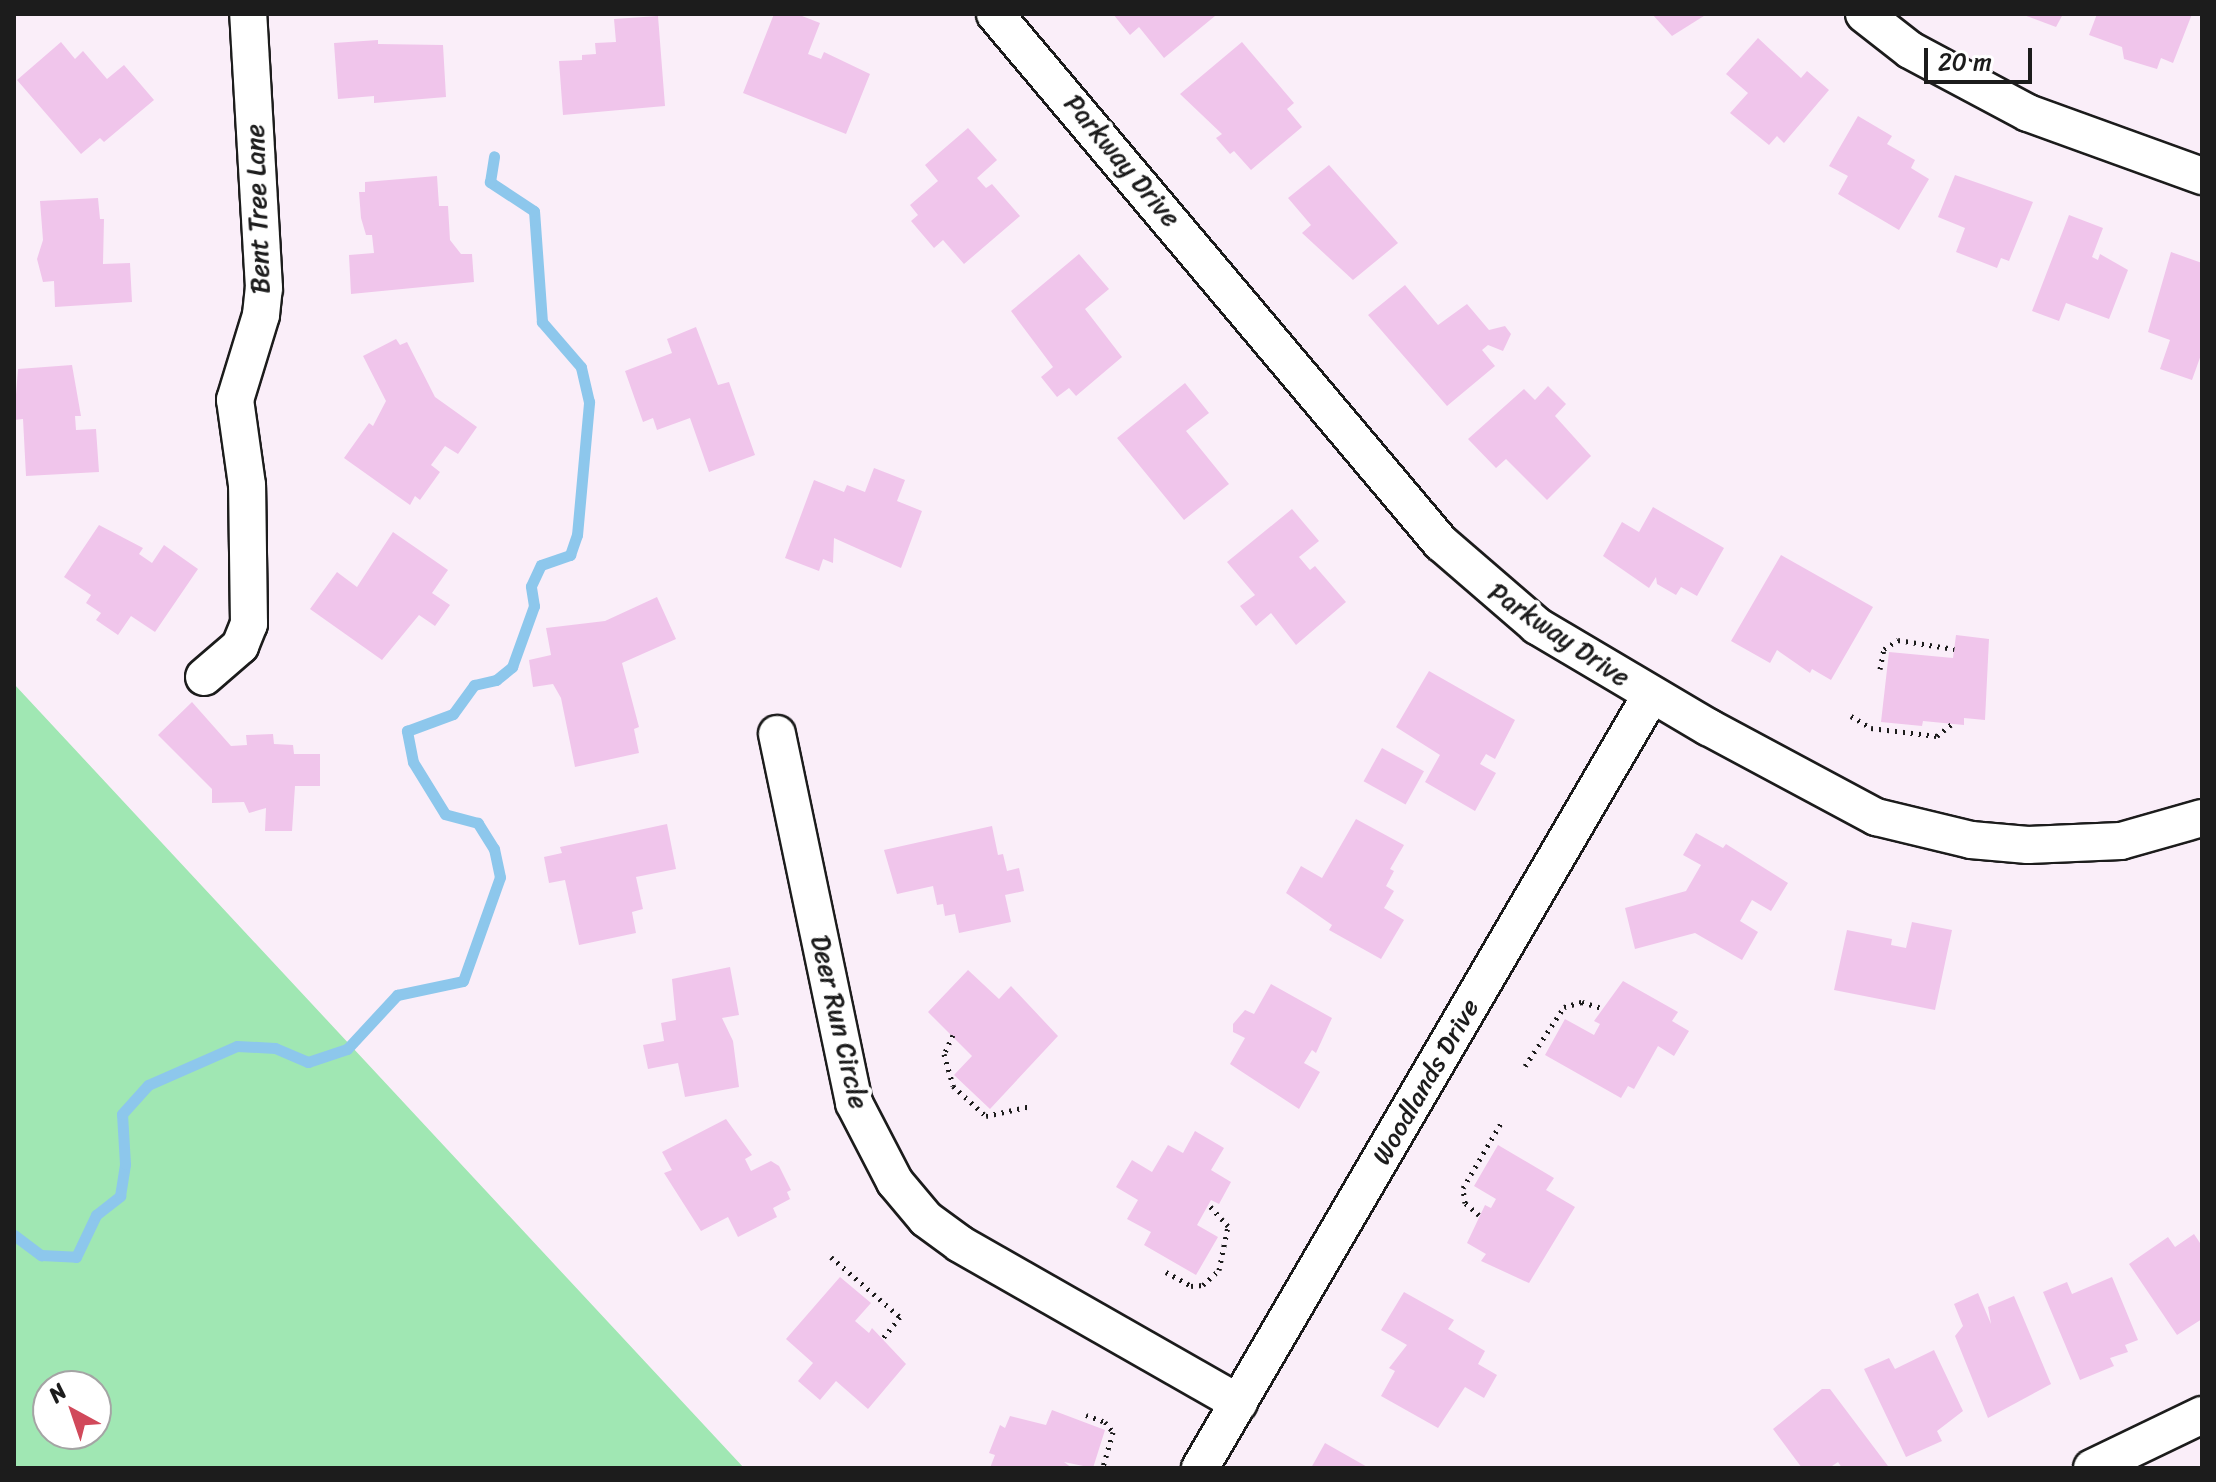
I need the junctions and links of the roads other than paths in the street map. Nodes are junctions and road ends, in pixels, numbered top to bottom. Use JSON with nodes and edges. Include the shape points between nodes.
{"nodes":[{"id":1,"x":248,"y":14,"type":"edge"},
{"id":2,"x":995,"y":14,"type":"edge"},
{"id":3,"x":1864,"y":14,"type":"edge"},
{"id":4,"x":2202,"y":176,"type":"edge"},
{"id":5,"x":204,"y":677,"type":"dead end"},
{"id":6,"x":1651,"y":695,"type":"junction"},
{"id":7,"x":777,"y":734,"type":"dead end"},
{"id":8,"x":2202,"y":818,"type":"edge"},
{"id":9,"x":1239,"y":1403,"type":"junction"},
{"id":10,"x":2202,"y":1415,"type":"edge"},
{"id":11,"x":1200,"y":1468,"type":"edge"},
{"id":12,"x":2092,"y":1468,"type":"edge"}],
"edges":[{"from":1,"to":5,"type":"street","name":"Bent Tree Lane","via":[[264,288],[235,400],[247,485],[249,624],[240,646]]},
{"from":2,"to":6,"type":"street","name":"Parkway Drive","via":[[1441,543],[1537,626]]},
{"from":3,"to":4,"type":"street","via":[[1910,50],[2028,113]]},
{"from":6,"to":8,"type":"street","name":"Parkway Drive","via":[[1841,802],[1914,828],[1971,840],[2079,845],[2121,841]]},
{"from":6,"to":9,"type":"street","name":"Woodlands Drive"},
{"from":7,"to":9,"type":"street","name":"Deer Run Circle","via":[[854,1103],[895,1182],[926,1219],[960,1244]]},
{"from":9,"to":11,"type":"street","name":"Woodlands Drive"},
{"from":10,"to":12,"type":"street"}]}
